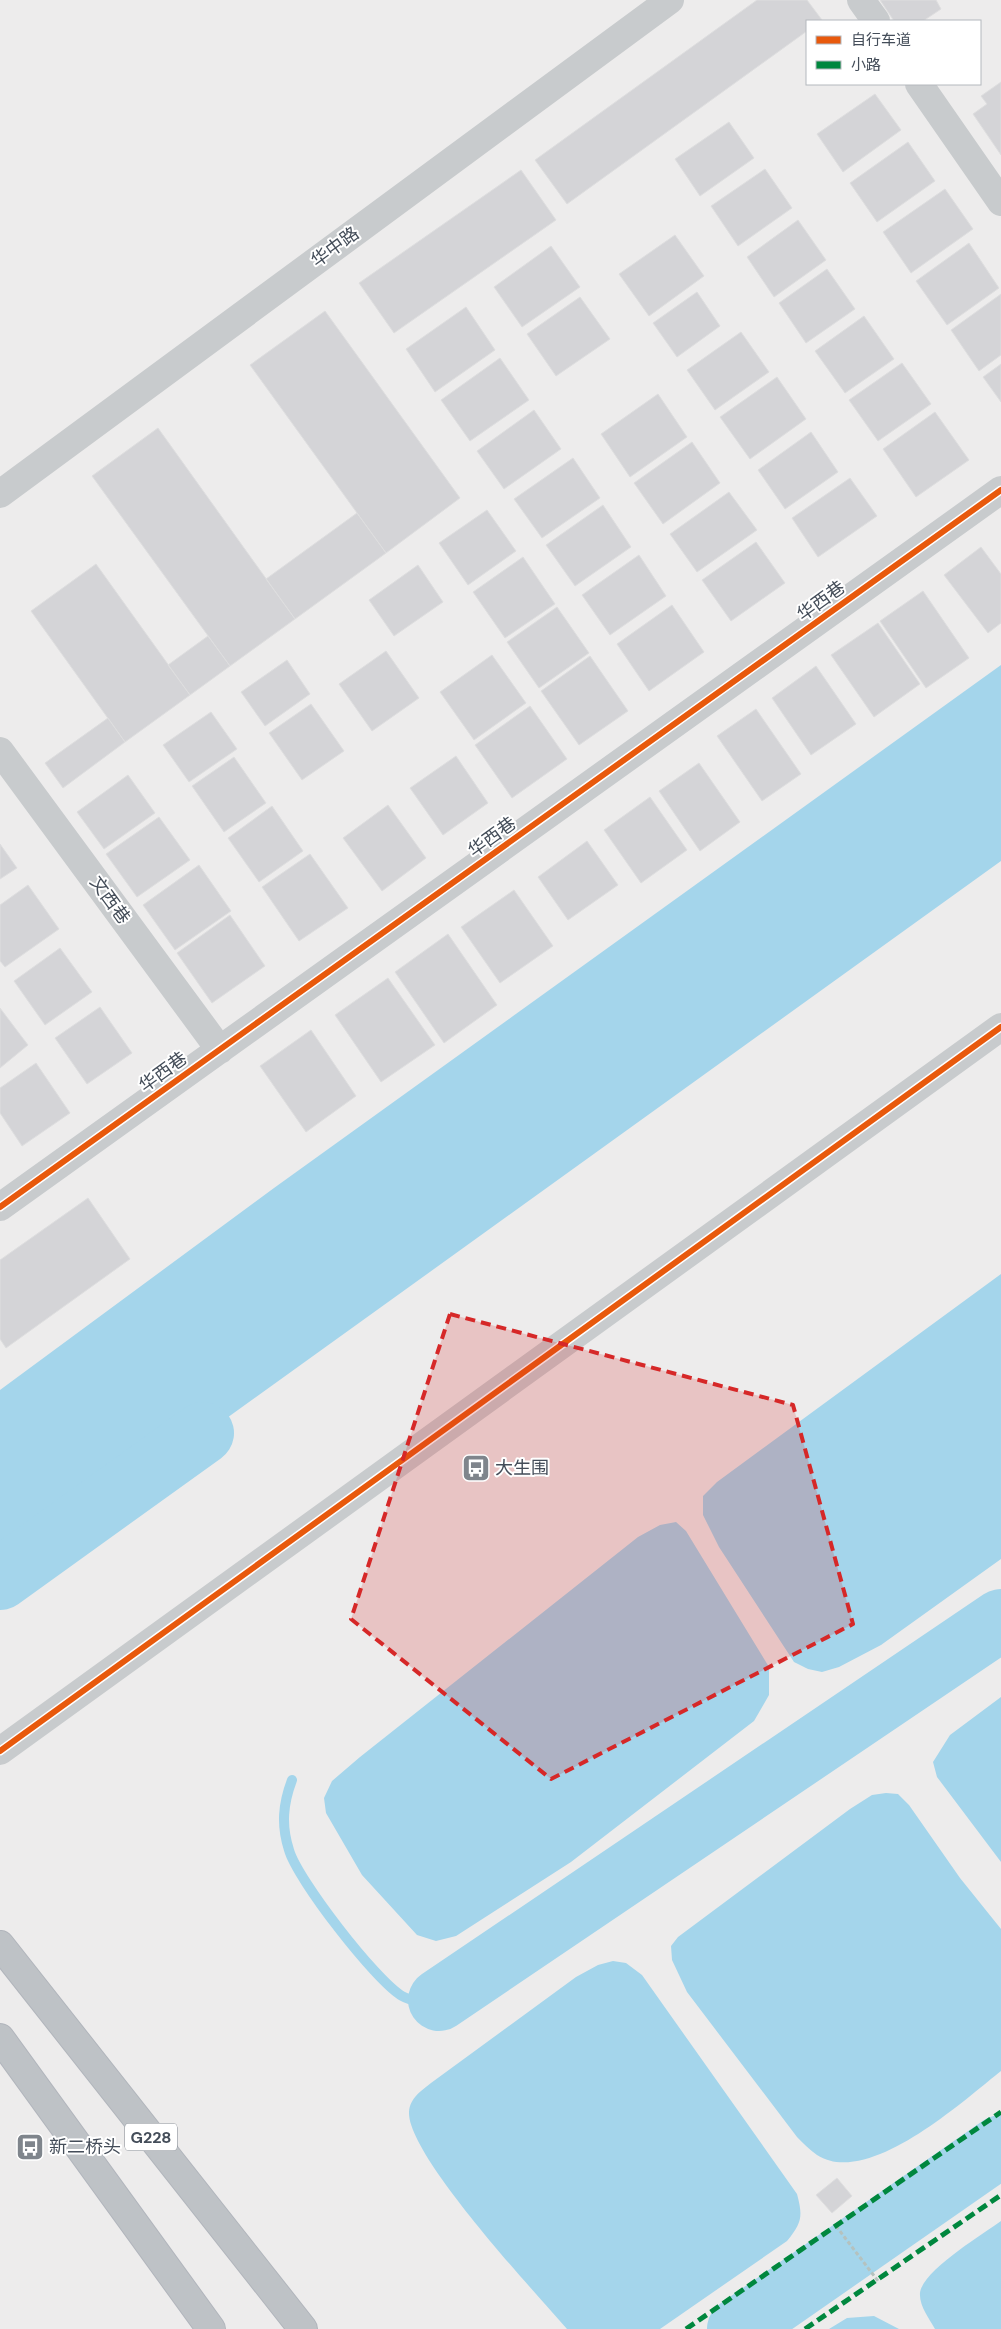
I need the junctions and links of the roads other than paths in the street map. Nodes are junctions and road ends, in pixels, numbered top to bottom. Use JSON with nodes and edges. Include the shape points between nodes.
{"nodes":[{"id":1,"x":670,"y":0,"type":"edge"},
{"id":2,"x":861,"y":0,"type":"edge"},
{"id":3,"x":875,"y":20,"type":"edge"},
{"id":4,"x":920,"y":85,"type":"edge"},
{"id":5,"x":1001,"y":202,"type":"edge"},
{"id":6,"x":1001,"y":490,"type":"edge"},
{"id":7,"x":0,"y":494,"type":"edge"},
{"id":8,"x":0,"y":751,"type":"edge"},
{"id":9,"x":1001,"y":1028,"type":"edge"},
{"id":10,"x":220,"y":1050,"type":"junction"},
{"id":11,"x":0,"y":1207,"type":"edge"},
{"id":12,"x":0,"y":1751,"type":"edge"},
{"id":13,"x":0,"y":1945,"type":"edge"},
{"id":14,"x":0,"y":2038,"type":"edge"},
{"id":15,"x":210,"y":2329,"type":"edge"},
{"id":16,"x":303,"y":2329,"type":"edge"}],
"edges":[{"from":1,"to":7,"type":"street","name":"华中路"},
{"from":2,"to":3,"type":"street"},
{"from":4,"to":5,"type":"street"},
{"from":6,"to":10,"type":"street","name":"华西巷"},
{"from":8,"to":10,"type":"street","name":"文西巷"},
{"from":9,"to":12,"type":"street"},
{"from":10,"to":11,"type":"street","name":"华西巷"},
{"from":13,"to":16,"type":"highway","number":"G228"},
{"from":14,"to":15,"type":"highway"}]}
